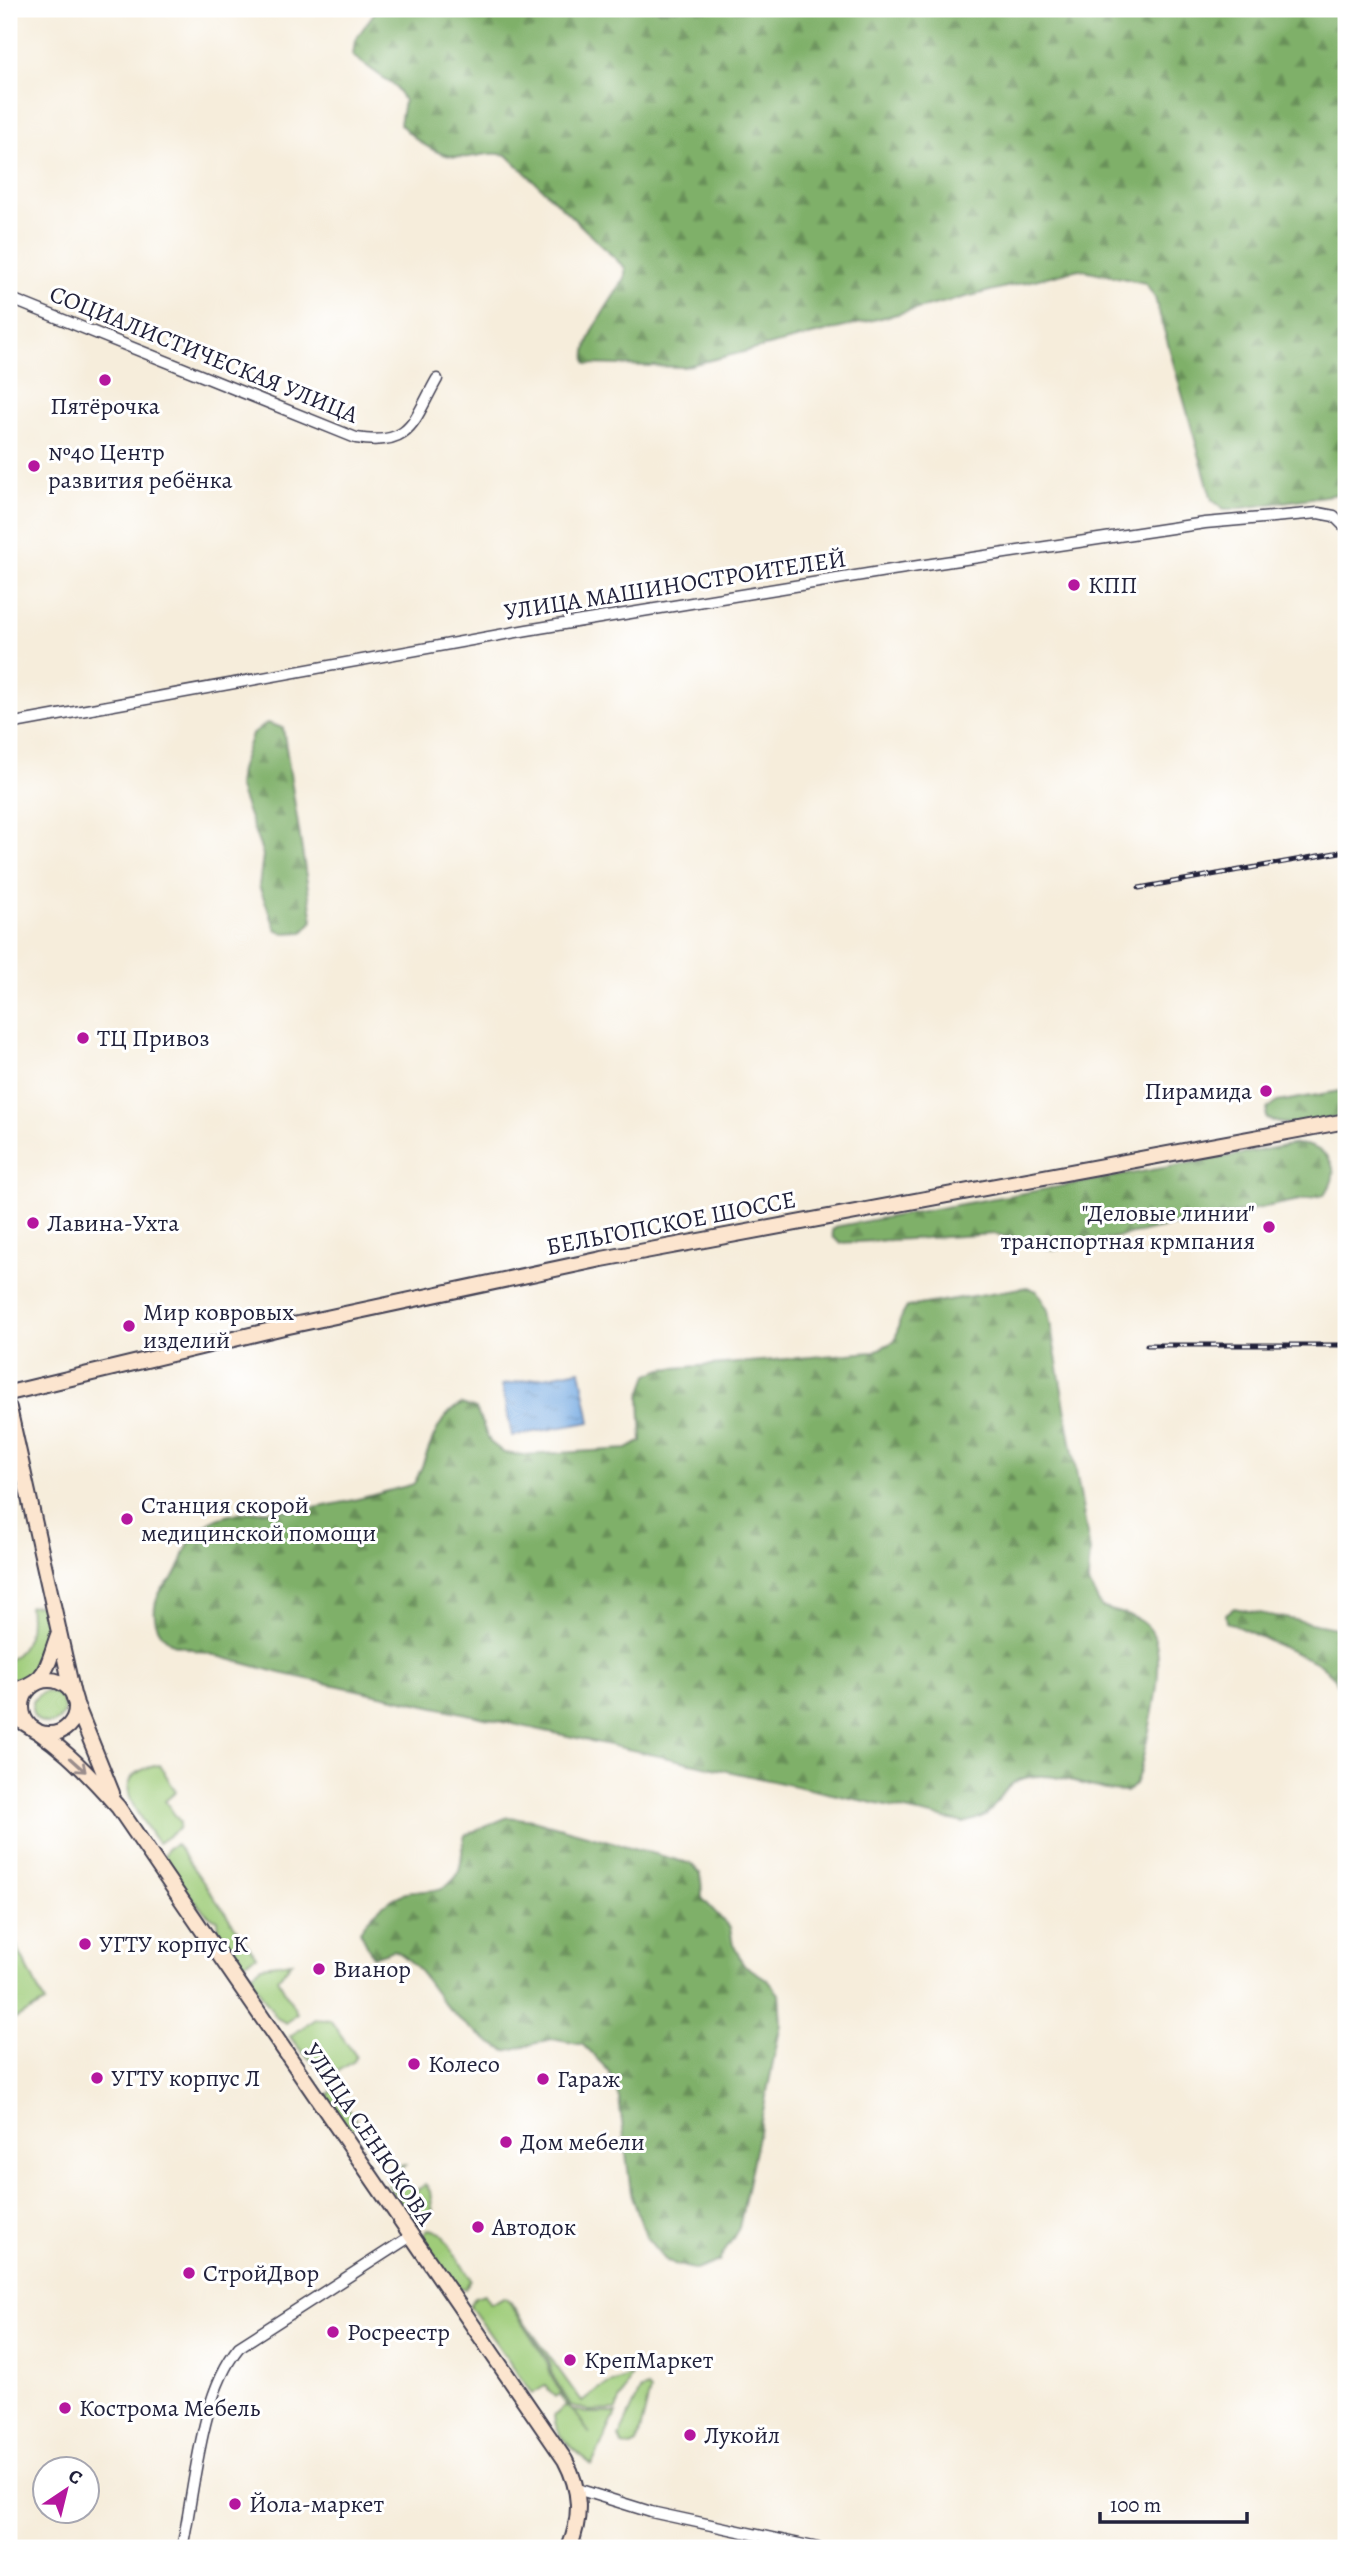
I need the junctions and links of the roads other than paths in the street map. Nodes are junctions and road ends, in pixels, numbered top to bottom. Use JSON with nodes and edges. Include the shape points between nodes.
{"nodes":[{"id":1,"x":9,"y":298,"type":"edge"},
{"id":2,"x":437,"y":379,"type":"dead end"},
{"id":3,"x":1346,"y":528,"type":"edge"},
{"id":4,"x":9,"y":724,"type":"edge"},
{"id":5,"x":1346,"y":1121,"type":"edge"},
{"id":6,"x":9,"y":1393,"type":"edge"},
{"id":7,"x":9,"y":1408,"type":"edge"},
{"id":8,"x":59,"y":1635,"type":"junction"},
{"id":9,"x":34,"y":1685,"type":"junction"},
{"id":10,"x":9,"y":1692,"type":"edge"},
{"id":11,"x":74,"y":1699,"type":"junction"},
{"id":12,"x":9,"y":1715,"type":"edge"},
{"id":13,"x":32,"y":1728,"type":"junction"},
{"id":14,"x":118,"y":1807,"type":"junction"},
{"id":15,"x":411,"y":2236,"type":"junction"},
{"id":16,"x":578,"y":2489,"type":"junction"},
{"id":17,"x":182,"y":2548,"type":"edge"},
{"id":18,"x":569,"y":2548,"type":"edge"},
{"id":19,"x":818,"y":2548,"type":"edge"}],
"edges":[{"from":1,"to":2,"type":"street","name":"СОЦИАЛИСТИЧЕСКАЯ УЛИЦА","via":[[356,438],[383,442],[407,431]]},
{"from":3,"to":4,"type":"street","name":"УЛИЦА МАШИНОСТРОИТЕЛЕЙ","via":[[1334,516],[1318,513],[1161,529],[574,622]]},
{"from":5,"to":6,"type":"main road","name":"БЕЛЬГОПСКОЕ ШОССЕ","via":[[602,1259],[284,1327]]},
{"from":7,"to":8,"type":"main road","name":"УЛИЦА СЕНЮКОВА"},
{"from":8,"to":9,"type":"main road"},
{"from":8,"to":11,"type":"main road","name":"УЛИЦА СЕНЮКОВА"},
{"from":9,"to":10,"type":"main road"},
{"from":9,"to":11,"type":"main road","via":[[56,1681]]},
{"from":9,"to":13,"type":"main road","via":[[22,1703]]},
{"from":11,"to":13,"type":"main road","via":[[74,1716],[64,1729],[48,1734]]},
{"from":11,"to":14,"type":"main road","name":"УЛИЦА СЕНЮКОВА"},
{"from":12,"to":13,"type":"main road","name":"УЛИЦА СЕНЮКОВА"},
{"from":13,"to":14,"type":"main road","name":"УЛИЦА СЕНЮКОВА","one_way":true,"via":[[79,1765]]},
{"from":14,"to":15,"type":"main road","name":"УЛИЦА СЕНЮКОВА"},
{"from":15,"to":16,"type":"main road","name":"УЛИЦА СЕНЮКОВА","via":[[565,2460]]},
{"from":15,"to":17,"type":"street","via":[[239,2347],[225,2364],[213,2391]]},
{"from":16,"to":18,"type":"main road","via":[[579,2511]]},
{"from":16,"to":19,"type":"street","via":[[651,2512]]}]}
